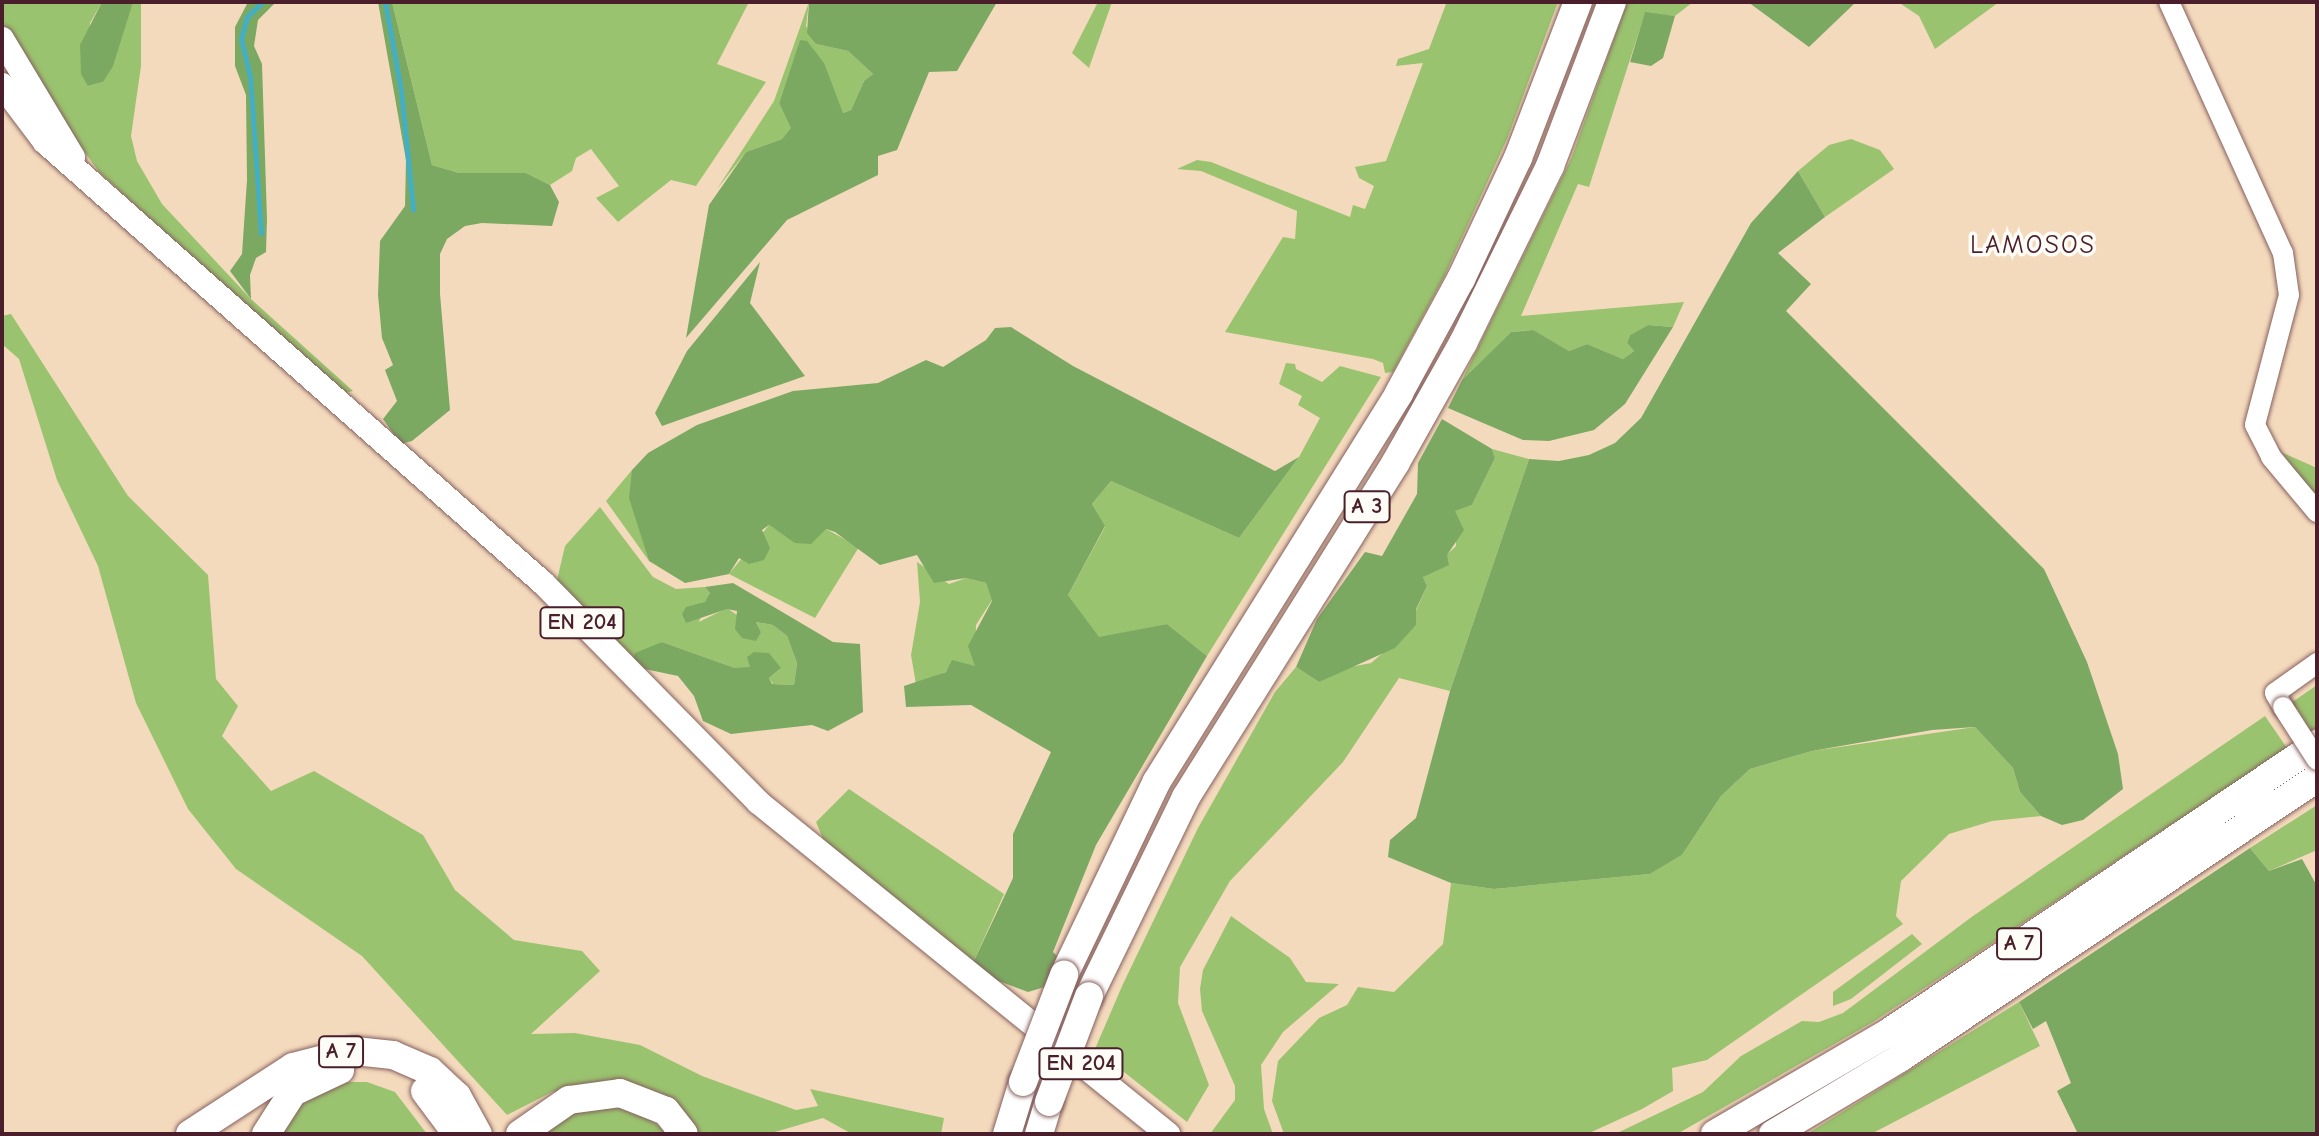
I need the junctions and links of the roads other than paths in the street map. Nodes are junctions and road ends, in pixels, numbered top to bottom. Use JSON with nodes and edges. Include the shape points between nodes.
{"nodes":[{"id":1,"x":1578,"y":2,"type":"edge"},
{"id":2,"x":1612,"y":2,"type":"edge"},
{"id":3,"x":2169,"y":2,"type":"edge"},
{"id":4,"x":2,"y":39,"type":"edge"},
{"id":5,"x":2,"y":85,"type":"edge"},
{"id":6,"x":86,"y":175,"type":"junction"},
{"id":7,"x":2317,"y":512,"type":"edge"},
{"id":8,"x":2317,"y":663,"type":"edge"},
{"id":9,"x":2317,"y":744,"type":"edge"},
{"id":10,"x":2317,"y":760,"type":"edge"},
{"id":11,"x":2317,"y":778,"type":"edge"},
{"id":12,"x":190,"y":1134,"type":"edge"},
{"id":13,"x":266,"y":1134,"type":"edge"},
{"id":14,"x":457,"y":1134,"type":"edge"},
{"id":15,"x":478,"y":1134,"type":"edge"},
{"id":16,"x":520,"y":1134,"type":"edge"},
{"id":17,"x":684,"y":1134,"type":"edge"},
{"id":18,"x":1007,"y":1134,"type":"edge"},
{"id":19,"x":1039,"y":1134,"type":"edge"},
{"id":20,"x":1168,"y":1134,"type":"edge"},
{"id":21,"x":1715,"y":1134,"type":"edge"},
{"id":22,"x":1773,"y":1134,"type":"edge"}],
"edges":[{"from":1,"to":18,"type":"highway","number":"A 3","bridge":true,"via":[[1518,158],[1455,290],[1392,405],[1157,781],[1064,975]]},
{"from":2,"to":19,"type":"highway","number":"A 3","bridge":true,"via":[[1550,166],[1470,332],[1396,462],[1186,797],[1089,996]]},
{"from":3,"to":7,"type":"street","via":[[2283,253],[2289,295],[2255,425],[2271,457]]},
{"from":4,"to":6,"type":"main road","number":"EN 204"},
{"from":5,"to":6,"type":"main road","number":"EN 204","via":[[45,142]]},
{"from":6,"to":20,"type":"main road","number":"EN 204","via":[[543,583],[784,825]]},
{"from":8,"to":10,"type":"street","bridge":true,"via":[[2279,700]]},
{"from":9,"to":21,"type":"highway","number":"A 7","via":[[1891,1031]]},
{"from":11,"to":22,"type":"highway","number":"A 7","via":[[1967,1014]]},
{"from":12,"to":15,"type":"highway","number":"A 7","via":[[293,1067],[355,1051],[393,1055],[430,1071],[457,1096]]},
{"from":13,"to":14,"type":"highway","via":[[293,1092],[319,1076],[351,1069],[382,1071],[413,1084],[441,1106]]},
{"from":16,"to":17,"type":"highway","via":[[569,1100],[620,1093],[666,1111]]}]}
